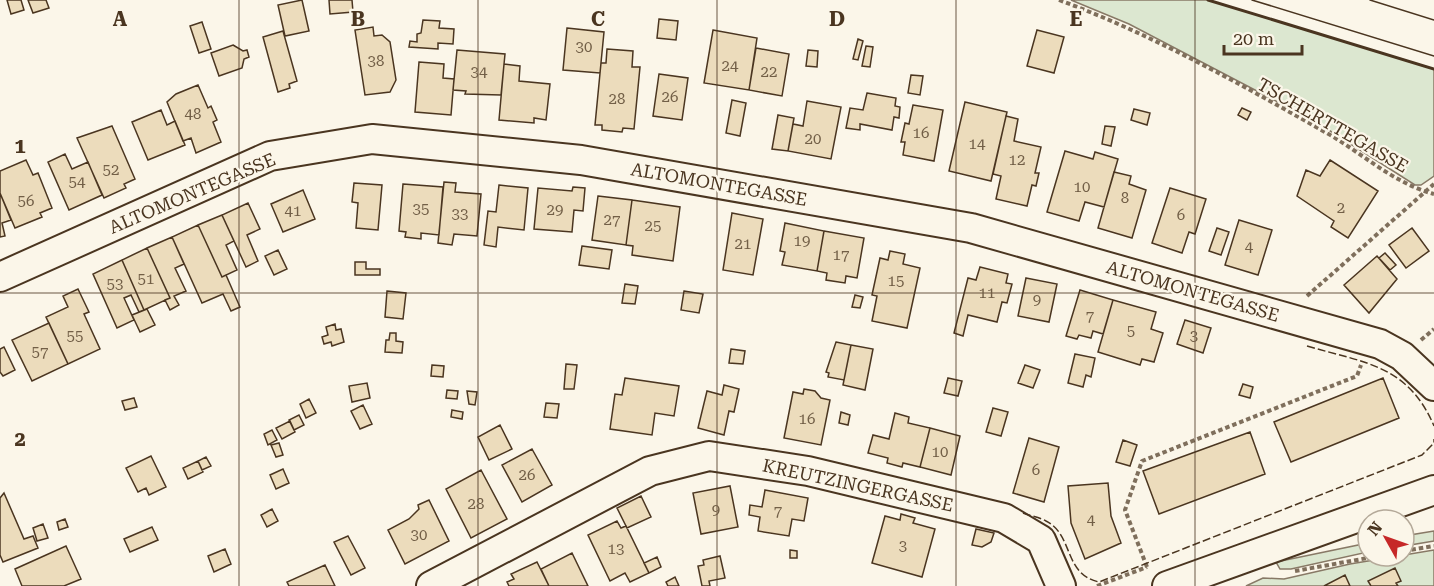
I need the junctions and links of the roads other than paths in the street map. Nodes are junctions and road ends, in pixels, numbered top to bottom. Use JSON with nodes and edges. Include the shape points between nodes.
{"nodes":[{"id":1,"x":0,"y":277,"type":"edge"},
{"id":2,"x":1434,"y":386,"type":"edge"},
{"id":3,"x":1434,"y":490,"type":"edge"},
{"id":4,"x":1157,"y":577,"type":"edge"},
{"id":5,"x":431,"y":586,"type":"edge"},
{"id":6,"x":1061,"y":586,"type":"edge"}],
"edges":[{"from":1,"to":2,"type":"street","name":"ALTOMONTEGASSE","via":[[270,156],[372,139],[581,160],[971,228],[1380,344],[1402,356]]},
{"from":3,"to":4,"type":"street"},
{"from":5,"to":6,"type":"street","name":"KREUTZINGERGASSE","via":[[650,471],[709,456],[808,471],[1004,518],[1041,540]]}]}
